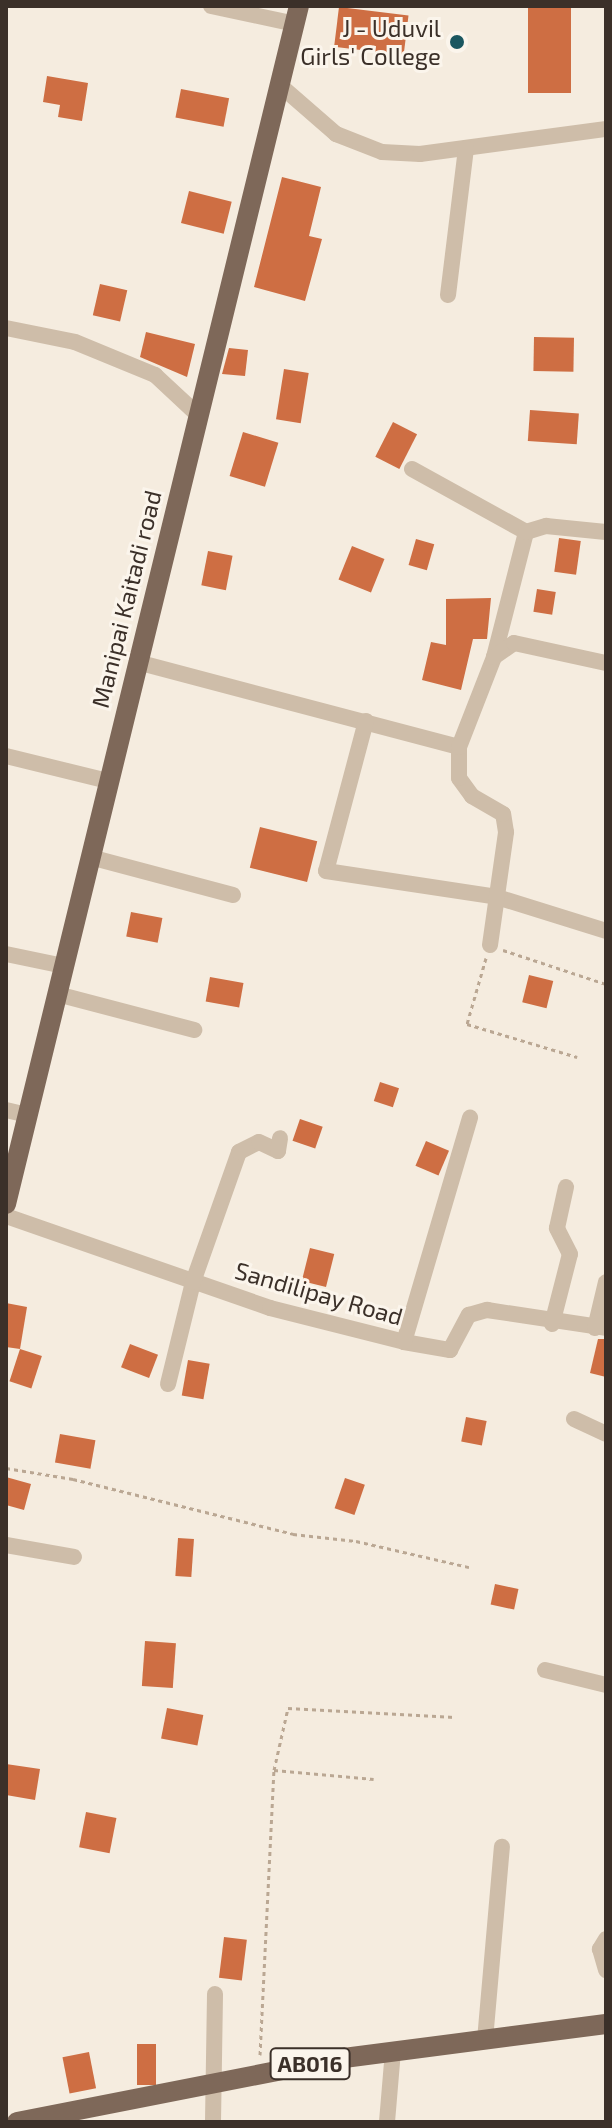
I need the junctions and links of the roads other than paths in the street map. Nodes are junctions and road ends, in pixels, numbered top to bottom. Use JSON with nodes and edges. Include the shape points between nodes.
{"nodes":[{"id":1,"x":211,"y":6,"type":"edge"},
{"id":2,"x":298,"y":15,"type":"edge"},
{"id":3,"x":282,"y":87,"type":"junction"},
{"id":4,"x":606,"y":129,"type":"edge"},
{"id":5,"x":466,"y":148,"type":"junction"},
{"id":6,"x":448,"y":295,"type":"dead end"},
{"id":7,"x":6,"y":328,"type":"edge"},
{"id":8,"x":197,"y":414,"type":"junction"},
{"id":9,"x":412,"y":469,"type":"dead end"},
{"id":10,"x":526,"y":532,"type":"junction"},
{"id":11,"x":606,"y":532,"type":"edge"},
{"id":12,"x":494,"y":657,"type":"junction"},
{"id":13,"x":137,"y":662,"type":"junction"},
{"id":14,"x":606,"y":663,"type":"edge"},
{"id":15,"x":366,"y":721,"type":"junction"},
{"id":16,"x":459,"y":747,"type":"junction"},
{"id":17,"x":6,"y":756,"type":"edge"},
{"id":18,"x":108,"y":781,"type":"junction"},
{"id":19,"x":90,"y":857,"type":"junction"},
{"id":20,"x":233,"y":895,"type":"dead end"},
{"id":21,"x":497,"y":897,"type":"junction"},
{"id":22,"x":606,"y":931,"type":"edge"},
{"id":23,"x":490,"y":945,"type":"road end"},
{"id":24,"x":6,"y":954,"type":"edge"},
{"id":25,"x":64,"y":966,"type":"junction"},
{"id":26,"x":57,"y":994,"type":"junction"},
{"id":27,"x":194,"y":1030,"type":"dead end"},
{"id":28,"x":6,"y":1110,"type":"edge"},
{"id":29,"x":27,"y":1115,"type":"junction"},
{"id":30,"x":470,"y":1118,"type":"dead end"},
{"id":31,"x":280,"y":1138,"type":"dead end"},
{"id":32,"x":566,"y":1187,"type":"dead end"},
{"id":33,"x":6,"y":1204,"type":"edge"},
{"id":34,"x":6,"y":1216,"type":"edge"},
{"id":35,"x":193,"y":1282,"type":"junction"},
{"id":36,"x":606,"y":1282,"type":"edge"},
{"id":37,"x":552,"y":1324,"type":"junction"},
{"id":38,"x":601,"y":1328,"type":"edge"},
{"id":39,"x":404,"y":1342,"type":"junction"},
{"id":40,"x":168,"y":1384,"type":"dead end"},
{"id":41,"x":574,"y":1419,"type":"dead end"},
{"id":42,"x":606,"y":1434,"type":"edge"},
{"id":43,"x":6,"y":1545,"type":"edge"},
{"id":44,"x":74,"y":1557,"type":"dead end"},
{"id":45,"x":545,"y":1670,"type":"dead end"},
{"id":46,"x":606,"y":1685,"type":"edge"},
{"id":47,"x":502,"y":1847,"type":"dead end"},
{"id":48,"x":606,"y":1939,"type":"edge"},
{"id":49,"x":606,"y":1970,"type":"edge"},
{"id":50,"x":215,"y":1994,"type":"dead end"},
{"id":51,"x":606,"y":2024,"type":"edge"},
{"id":52,"x":485,"y":2040,"type":"junction"},
{"id":53,"x":393,"y":2050,"type":"junction"},
{"id":54,"x":213,"y":2085,"type":"junction"},
{"id":55,"x":49,"y":2119,"type":"edge"},
{"id":56,"x":17,"y":2122,"type":"edge"},
{"id":57,"x":213,"y":2122,"type":"edge"},
{"id":58,"x":387,"y":2122,"type":"edge"}],
"edges":[{"from":1,"to":2,"type":"street"},
{"from":2,"to":3,"type":"main road","name":"Manipai Kaitadi road"},
{"from":3,"to":5,"type":"street","via":[[336,134],[382,152]]},
{"from":3,"to":8,"type":"main road","name":"Manipai Kaitadi road"},
{"from":4,"to":5,"type":"street"},
{"from":5,"to":6,"type":"street"},
{"from":7,"to":8,"type":"street","via":[[75,342],[155,375]]},
{"from":8,"to":13,"type":"main road","name":"Manipai Kaitadi road"},
{"from":9,"to":10,"type":"street"},
{"from":10,"to":11,"type":"street","via":[[546,526]]},
{"from":10,"to":12,"type":"street"},
{"from":12,"to":14,"type":"street","via":[[514,643]]},
{"from":12,"to":16,"type":"street"},
{"from":13,"to":15,"type":"street"},
{"from":13,"to":18,"type":"main road","name":"Manipai Kaitadi road"},
{"from":15,"to":16,"type":"street"},
{"from":15,"to":21,"type":"street","via":[[326,871]]},
{"from":16,"to":21,"type":"street","via":[[459,778],[472,796],[503,814]]},
{"from":17,"to":18,"type":"street"},
{"from":18,"to":19,"type":"main road","name":"Manipai Kaitadi road"},
{"from":19,"to":20,"type":"street"},
{"from":19,"to":25,"type":"main road","name":"Manipai Kaitadi road"},
{"from":21,"to":22,"type":"street"},
{"from":21,"to":23,"type":"street"},
{"from":24,"to":25,"type":"street"},
{"from":25,"to":26,"type":"main road","name":"Manipai Kaitadi road"},
{"from":26,"to":27,"type":"street"},
{"from":26,"to":29,"type":"main road","name":"Manipai Kaitadi road"},
{"from":28,"to":29,"type":"street"},
{"from":29,"to":33,"type":"main road","name":"Manipai Kaitadi road"},
{"from":30,"to":39,"type":"street"},
{"from":31,"to":35,"type":"street","via":[[278,1151],[259,1142],[239,1152]]},
{"from":32,"to":37,"type":"street","via":[[557,1228],[570,1254]]},
{"from":34,"to":35,"type":"street","name":"Sandilipay Road"},
{"from":35,"to":39,"type":"street","name":"Sandilipay Road"},
{"from":35,"to":40,"type":"street"},
{"from":36,"to":38,"type":"street"},
{"from":37,"to":38,"type":"street","name":"Sandilipay Road"},
{"from":37,"to":39,"type":"street","name":"Sandilipay Road","via":[[487,1310],[469,1315],[450,1350]]},
{"from":41,"to":42,"type":"street"},
{"from":43,"to":44,"type":"street"},
{"from":45,"to":46,"type":"street"},
{"from":47,"to":52,"type":"street"},
{"from":48,"to":49,"type":"street","via":[[600,1949]]},
{"from":50,"to":54,"type":"street"},
{"from":51,"to":52,"type":"main road","number":"AB016"},
{"from":52,"to":53,"type":"main road","number":"AB016"},
{"from":53,"to":54,"type":"main road","number":"AB016"},
{"from":53,"to":58,"type":"street"},
{"from":54,"to":55,"type":"main road","number":"AB016"},
{"from":54,"to":57,"type":"street"},
{"from":55,"to":56,"type":"main road","number":"AB016"}]}
